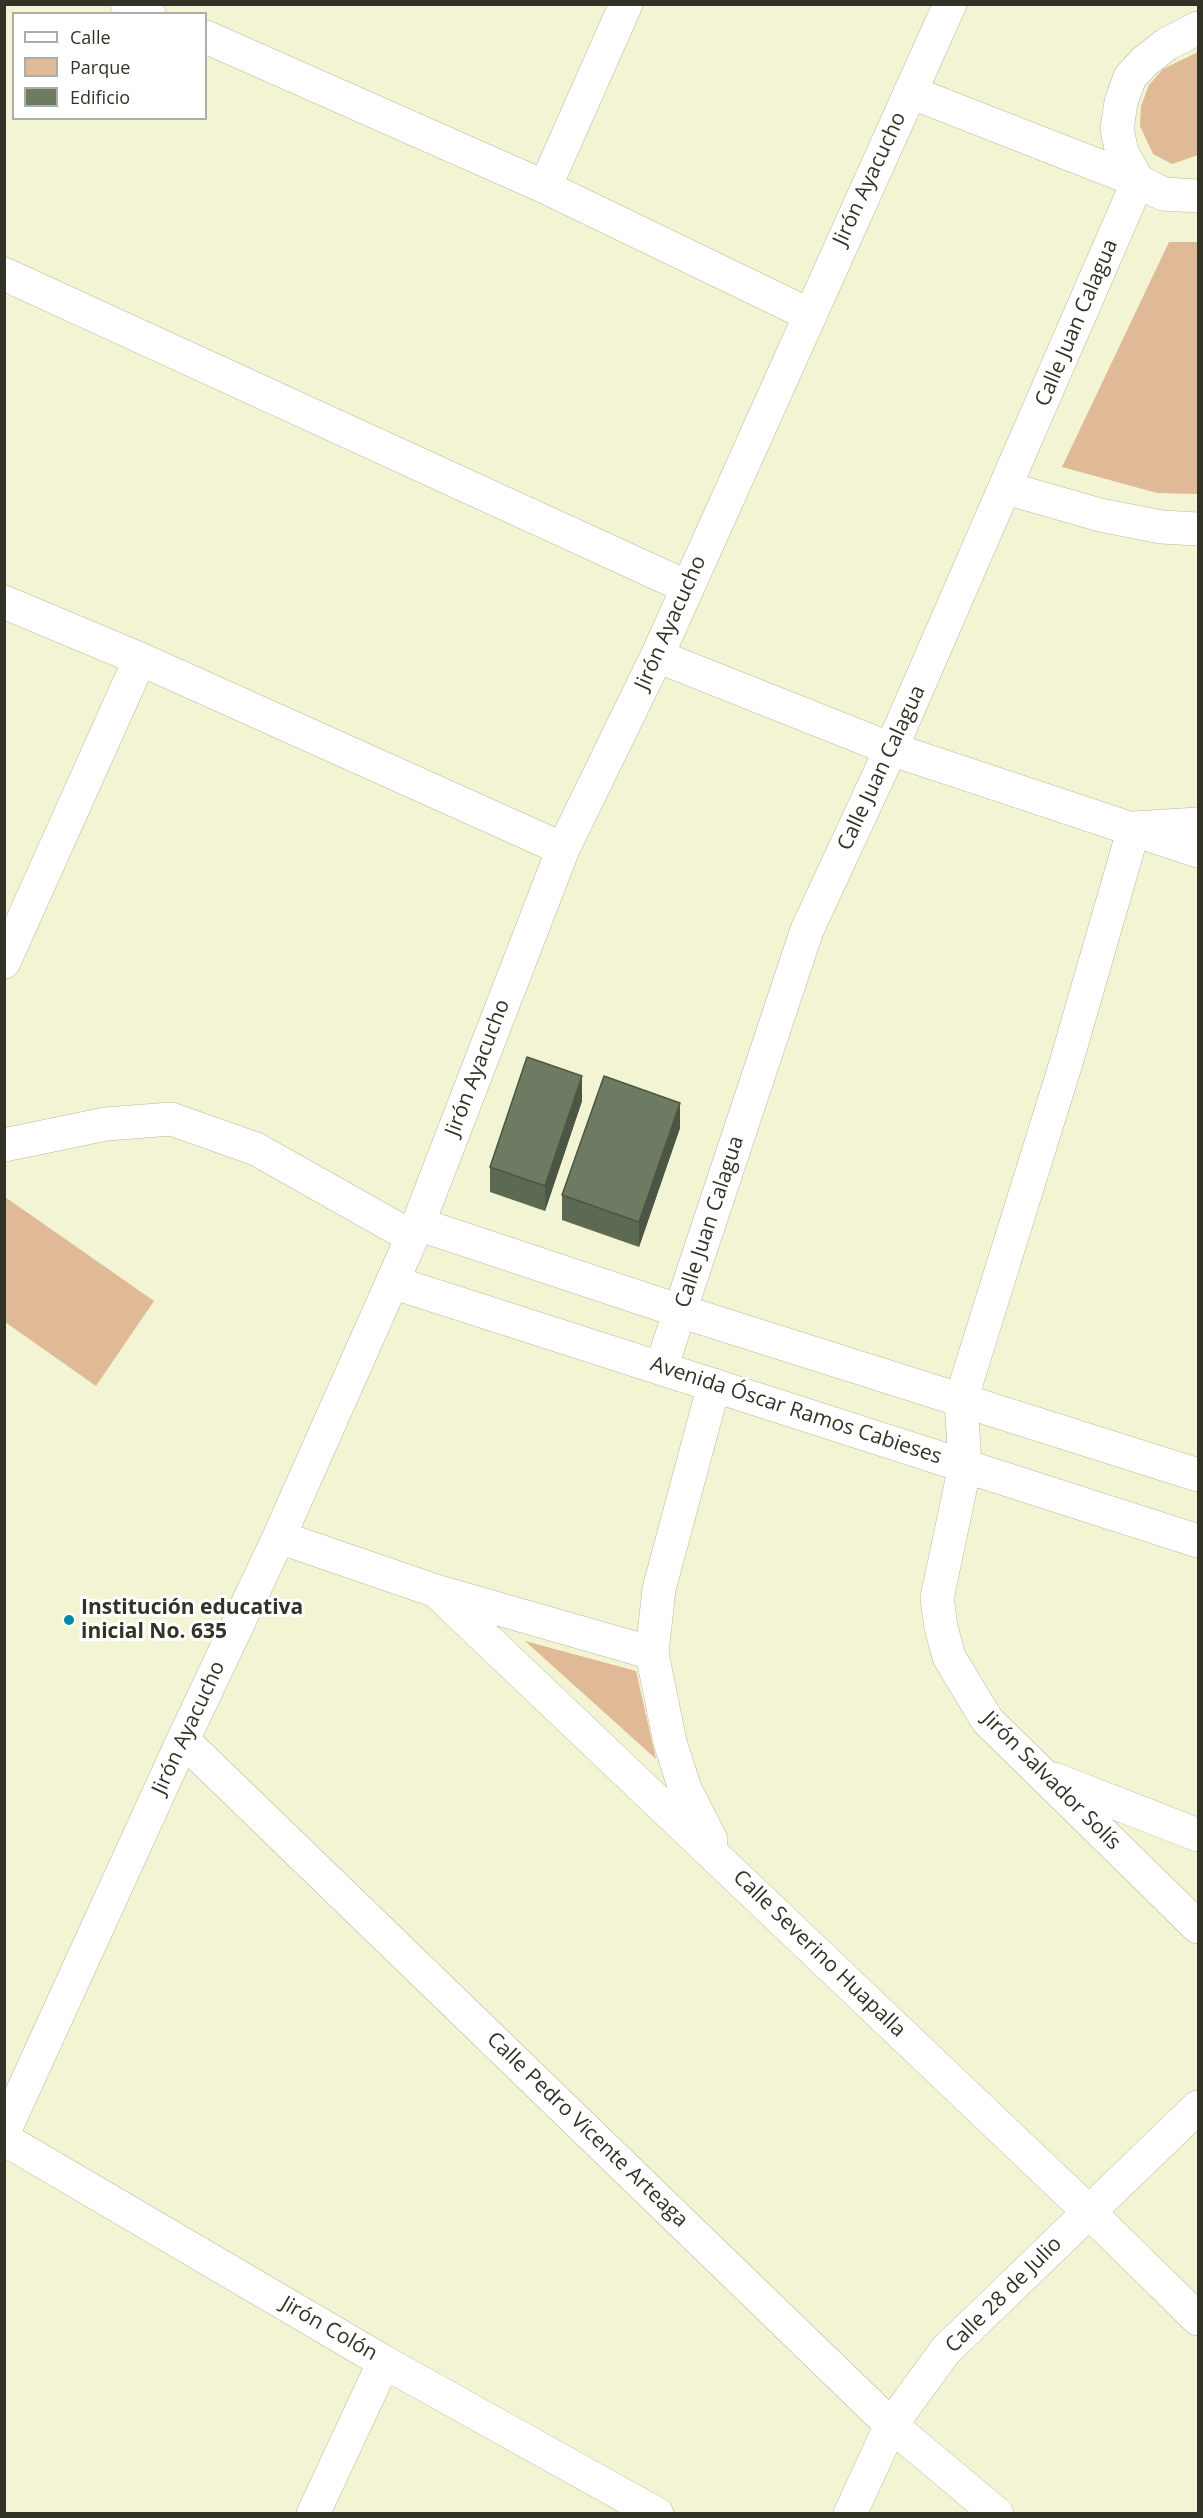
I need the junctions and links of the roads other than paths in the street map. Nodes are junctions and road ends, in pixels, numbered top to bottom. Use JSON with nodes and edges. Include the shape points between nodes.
{"nodes":[{"id":1,"x":127,"y":4,"type":"edge"},
{"id":2,"x":626,"y":4,"type":"edge"},
{"id":3,"x":950,"y":4,"type":"edge"},
{"id":4,"x":144,"y":12,"type":"edge"},
{"id":5,"x":1198,"y":28,"type":"edge"},
{"id":6,"x":207,"y":37,"type":"edge"},
{"id":7,"x":910,"y":92,"type":"junction"},
{"id":8,"x":1138,"y":181,"type":"junction"},
{"id":9,"x":545,"y":188,"type":"junction"},
{"id":10,"x":1198,"y":196,"type":"edge"},
{"id":11,"x":4,"y":274,"type":"edge"},
{"id":12,"x":808,"y":314,"type":"junction"},
{"id":13,"x":1006,"y":488,"type":"junction"},
{"id":14,"x":1198,"y":529,"type":"edge"},
{"id":15,"x":687,"y":587,"type":"junction"},
{"id":16,"x":4,"y":602,"type":"edge"},
{"id":17,"x":657,"y":656,"type":"junction"},
{"id":18,"x":140,"y":658,"type":"junction"},
{"id":19,"x":891,"y":749,"type":"junction"},
{"id":20,"x":1198,"y":824,"type":"edge"},
{"id":21,"x":1134,"y":828,"type":"junction"},
{"id":22,"x":563,"y":849,"type":"junction"},
{"id":23,"x":1198,"y":851,"type":"edge"},
{"id":24,"x":4,"y":962,"type":"edge"},
{"id":25,"x":4,"y":1145,"type":"edge"},
{"id":26,"x":415,"y":1230,"type":"junction"},
{"id":27,"x":392,"y":1282,"type":"junction"},
{"id":28,"x":680,"y":1311,"type":"junction"},
{"id":29,"x":662,"y":1368,"type":"junction"},
{"id":30,"x":714,"y":1385,"type":"junction"},
{"id":31,"x":961,"y":1400,"type":"junction"},
{"id":32,"x":965,"y":1466,"type":"junction"},
{"id":33,"x":1198,"y":1475,"type":"edge"},
{"id":34,"x":279,"y":1537,"type":"junction"},
{"id":35,"x":1198,"y":1541,"type":"edge"},
{"id":36,"x":436,"y":1591,"type":"junction"},
{"id":37,"x":652,"y":1653,"type":"junction"},
{"id":38,"x":183,"y":1740,"type":"junction"},
{"id":39,"x":1041,"y":1774,"type":"junction"},
{"id":40,"x":1198,"y":1835,"type":"edge"},
{"id":41,"x":721,"y":1860,"type":"junction"},
{"id":42,"x":1198,"y":1927,"type":"edge"},
{"id":43,"x":1198,"y":2107,"type":"edge"},
{"id":44,"x":4,"y":2132,"type":"edge"},
{"id":45,"x":4,"y":2139,"type":"edge"},
{"id":46,"x":1088,"y":2211,"type":"junction"},
{"id":47,"x":1198,"y":2319,"type":"edge"},
{"id":48,"x":384,"y":2362,"type":"junction"},
{"id":49,"x":891,"y":2425,"type":"junction"},
{"id":50,"x":313,"y":2514,"type":"edge"},
{"id":51,"x":657,"y":2514,"type":"edge"},
{"id":52,"x":850,"y":2514,"type":"edge"},
{"id":53,"x":997,"y":2514,"type":"edge"}],
"edges":[{"from":1,"to":4,"type":"street"},
{"from":2,"to":9,"type":"street"},
{"from":3,"to":7,"type":"street","name":"Jirón Ayacucho"},
{"from":5,"to":8,"type":"street","via":[[1167,44],[1130,78],[1117,129],[1122,153]]},
{"from":6,"to":9,"type":"street"},
{"from":7,"to":8,"type":"street"},
{"from":7,"to":12,"type":"street","name":"Jirón Ayacucho"},
{"from":8,"to":10,"type":"street","via":[[1163,194]]},
{"from":8,"to":13,"type":"street","name":"Calle Juan Calagua"},
{"from":9,"to":12,"type":"street"},
{"from":11,"to":15,"type":"street"},
{"from":12,"to":15,"type":"street","name":"Jirón Ayacucho"},
{"from":13,"to":14,"type":"street","via":[[1100,515],[1161,527]]},
{"from":13,"to":19,"type":"street","name":"Calle Juan Calagua"},
{"from":15,"to":17,"type":"street","name":"Jirón Ayacucho"},
{"from":16,"to":18,"type":"street"},
{"from":17,"to":19,"type":"street"},
{"from":17,"to":22,"type":"street","name":"Jirón Ayacucho"},
{"from":18,"to":22,"type":"street"},
{"from":18,"to":24,"type":"street"},
{"from":19,"to":21,"type":"street"},
{"from":19,"to":28,"type":"street","name":"Calle Juan Calagua","via":[[807,930]]},
{"from":20,"to":21,"type":"street"},
{"from":21,"to":23,"type":"street"},
{"from":21,"to":31,"type":"street"},
{"from":22,"to":26,"type":"street","name":"Jirón Ayacucho"},
{"from":25,"to":26,"type":"street","via":[[106,1124],[171,1119],[256,1149]]},
{"from":26,"to":27,"type":"street","name":"Jirón Ayacucho"},
{"from":26,"to":28,"type":"street"},
{"from":27,"to":29,"type":"street","name":"Avenida Óscar Ramos Cabieses"},
{"from":27,"to":34,"type":"street","name":"Jirón Ayacucho"},
{"from":28,"to":29,"type":"street","name":"Calle Juan Calagua"},
{"from":28,"to":31,"type":"street"},
{"from":29,"to":30,"type":"street","name":"Avenida Óscar Ramos Cabieses"},
{"from":30,"to":32,"type":"street","name":"Avenida Óscar Ramos Cabieses"},
{"from":30,"to":37,"type":"street","via":[[659,1589]]},
{"from":31,"to":32,"type":"street","name":"Jirón Salvador Solís"},
{"from":31,"to":33,"type":"street"},
{"from":32,"to":35,"type":"street","name":"Avenida Óscar Ramos Cabieses"},
{"from":32,"to":39,"type":"street","name":"Jirón Salvador Solís","via":[[938,1598],[941,1627],[949,1657],[987,1720]]},
{"from":34,"to":36,"type":"street"},
{"from":34,"to":38,"type":"street","name":"Jirón Ayacucho"},
{"from":36,"to":37,"type":"street"},
{"from":36,"to":41,"type":"street","name":"Calle Severino Huapalla"},
{"from":37,"to":41,"type":"street","via":[[670,1742],[685,1789]]},
{"from":38,"to":44,"type":"street","name":"Jirón Ayacucho"},
{"from":38,"to":49,"type":"street","name":"Calle Pedro Vicente Arteaga"},
{"from":39,"to":40,"type":"street"},
{"from":39,"to":42,"type":"street","name":"Jirón Salvador Solís"},
{"from":41,"to":46,"type":"street","name":"Calle Severino Huapalla"},
{"from":43,"to":46,"type":"street","name":"Calle 28 de Julio"},
{"from":45,"to":48,"type":"street","name":"Jirón Colón"},
{"from":46,"to":47,"type":"street","name":"Calle Severino Huapalla"},
{"from":46,"to":49,"type":"street","name":"Calle 28 de Julio","via":[[946,2350]]},
{"from":48,"to":50,"type":"street"},
{"from":48,"to":51,"type":"street","name":"Jirón Colón"},
{"from":49,"to":52,"type":"street","name":"Calle 28 de Julio"},
{"from":49,"to":53,"type":"street","name":"Calle Pedro Vicente Arteaga"}]}
